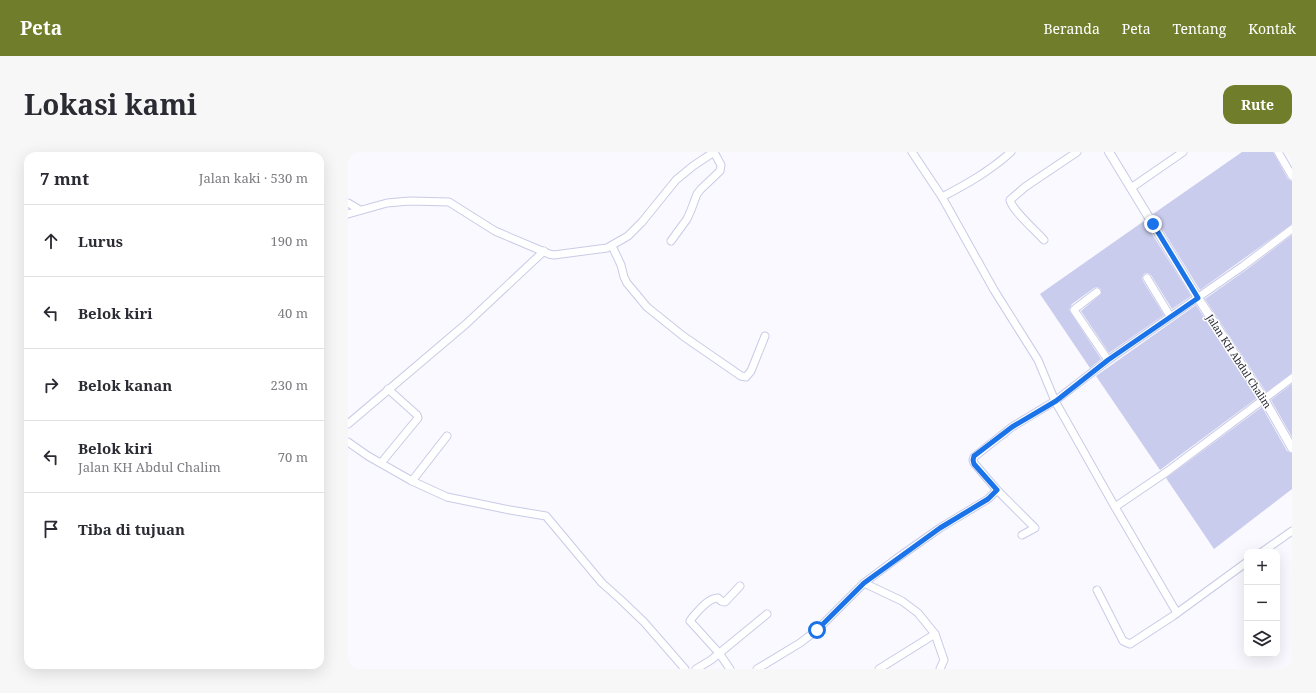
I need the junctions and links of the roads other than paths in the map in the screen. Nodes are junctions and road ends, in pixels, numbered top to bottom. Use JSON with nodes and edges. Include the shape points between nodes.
{"nodes":[{"id":1,"x":714,"y":152,"type":"edge"},
{"id":2,"x":912,"y":152,"type":"edge"},
{"id":3,"x":1011,"y":152,"type":"edge"},
{"id":4,"x":1077,"y":152,"type":"edge"},
{"id":5,"x":1109,"y":152,"type":"edge"},
{"id":6,"x":1183,"y":152,"type":"edge"},
{"id":7,"x":1278,"y":152,"type":"edge"},
{"id":8,"x":1292,"y":176,"type":"edge"},
{"id":9,"x":1131,"y":188,"type":"junction"},
{"id":10,"x":942,"y":197,"type":"junction"},
{"id":11,"x":348,"y":203,"type":"edge"},
{"id":12,"x":360,"y":210,"type":"junction"},
{"id":13,"x":348,"y":214,"type":"edge"},
{"id":14,"x":1292,"y":228,"type":"edge"},
{"id":15,"x":1044,"y":240,"type":"dead end"},
{"id":16,"x":671,"y":241,"type":"dead end"},
{"id":17,"x":609,"y":247,"type":"junction"},
{"id":18,"x":544,"y":251,"type":"junction"},
{"id":19,"x":1147,"y":278,"type":"dead end"},
{"id":20,"x":1097,"y":292,"type":"dead end"},
{"id":21,"x":1198,"y":298,"type":"junction"},
{"id":22,"x":1170,"y":316,"type":"junction"},
{"id":23,"x":765,"y":336,"type":"dead end"},
{"id":24,"x":1108,"y":360,"type":"junction"},
{"id":25,"x":1292,"y":378,"type":"edge"},
{"id":26,"x":388,"y":389,"type":"junction"},
{"id":27,"x":1264,"y":399,"type":"junction"},
{"id":28,"x":1056,"y":401,"type":"junction"},
{"id":29,"x":348,"y":424,"type":"edge"},
{"id":30,"x":447,"y":436,"type":"dead end"},
{"id":31,"x":348,"y":442,"type":"edge"},
{"id":32,"x":1292,"y":448,"type":"edge"},
{"id":33,"x":381,"y":463,"type":"junction"},
{"id":34,"x":412,"y":481,"type":"junction"},
{"id":35,"x":997,"y":490,"type":"junction"},
{"id":36,"x":1115,"y":507,"type":"junction"},
{"id":37,"x":1292,"y":531,"type":"edge"},
{"id":38,"x":1022,"y":535,"type":"dead end"},
{"id":39,"x":1266,"y":549,"type":"edge"},
{"id":40,"x":1244,"y":564,"type":"edge"},
{"id":41,"x":864,"y":583,"type":"junction"},
{"id":42,"x":740,"y":586,"type":"dead end"},
{"id":43,"x":1097,"y":590,"type":"dead end"},
{"id":44,"x":1177,"y":613,"type":"junction"},
{"id":45,"x":767,"y":614,"type":"dead end"},
{"id":46,"x":935,"y":634,"type":"junction"},
{"id":47,"x":719,"y":653,"type":"junction"},
{"id":48,"x":685,"y":669,"type":"edge"},
{"id":49,"x":696,"y":669,"type":"edge"},
{"id":50,"x":730,"y":669,"type":"edge"},
{"id":51,"x":757,"y":669,"type":"edge"},
{"id":52,"x":880,"y":669,"type":"edge"},
{"id":53,"x":940,"y":669,"type":"edge"}],
"edges":[{"from":1,"to":16,"type":"street","via":[[721,165],[720,171],[700,189],[687,219]]},
{"from":1,"to":17,"type":"street","via":[[676,180],[638,227]]},
{"from":2,"to":10,"type":"street"},
{"from":3,"to":10,"type":"street","via":[[968,183]]},
{"from":4,"to":15,"type":"street","via":[[1010,200]]},
{"from":5,"to":9,"type":"street","name":"Jalan KH Abdul Chalim"},
{"from":6,"to":9,"type":"street"},
{"from":7,"to":8,"type":"street"},
{"from":9,"to":21,"type":"street","name":"Jalan KH Abdul Chalim"},
{"from":10,"to":28,"type":"street","via":[[994,290],[1038,360]]},
{"from":11,"to":12,"type":"street"},
{"from":12,"to":13,"type":"street"},
{"from":12,"to":18,"type":"street","via":[[387,203],[449,202],[495,231]]},
{"from":14,"to":21,"type":"street"},
{"from":17,"to":18,"type":"street","via":[[554,256]]},
{"from":17,"to":23,"type":"street","via":[[621,265],[627,283],[647,307],[683,336],[741,376],[746,377],[751,371]]},
{"from":18,"to":26,"type":"street","via":[[466,324]]},
{"from":19,"to":22,"type":"street"},
{"from":20,"to":24,"type":"street","via":[[1074,310]]},
{"from":21,"to":22,"type":"street"},
{"from":21,"to":27,"type":"street","name":"Jalan KH Abdul Chalim"},
{"from":22,"to":24,"type":"street"},
{"from":24,"to":28,"type":"street"},
{"from":25,"to":27,"type":"street"},
{"from":26,"to":29,"type":"street"},
{"from":26,"to":33,"type":"street","via":[[418,418]]},
{"from":27,"to":32,"type":"street","name":"Jalan KH Abdul Chalim"},
{"from":27,"to":36,"type":"street"},
{"from":28,"to":35,"type":"street","via":[[1012,427],[974,456],[974,464]]},
{"from":28,"to":36,"type":"street"},
{"from":30,"to":34,"type":"street"},
{"from":31,"to":33,"type":"street"},
{"from":33,"to":34,"type":"street"},
{"from":34,"to":48,"type":"street","via":[[447,497],[546,516],[602,583],[644,622]]},
{"from":35,"to":38,"type":"street","via":[[1034,526],[1033,530]]},
{"from":35,"to":41,"type":"street","via":[[978,506],[940,528]]},
{"from":36,"to":44,"type":"street"},
{"from":37,"to":39,"type":"street"},
{"from":40,"to":44,"type":"street"},
{"from":41,"to":46,"type":"street","via":[[902,601],[918,613]]},
{"from":41,"to":51,"type":"street","via":[[800,644]]},
{"from":42,"to":47,"type":"street","via":[[725,602],[714,598],[690,620]]},
{"from":43,"to":44,"type":"street","via":[[1121,638],[1127,644]]},
{"from":45,"to":47,"type":"street"},
{"from":46,"to":52,"type":"street"},
{"from":46,"to":53,"type":"street","via":[[944,660]]},
{"from":47,"to":49,"type":"street"},
{"from":47,"to":50,"type":"street"}]}
